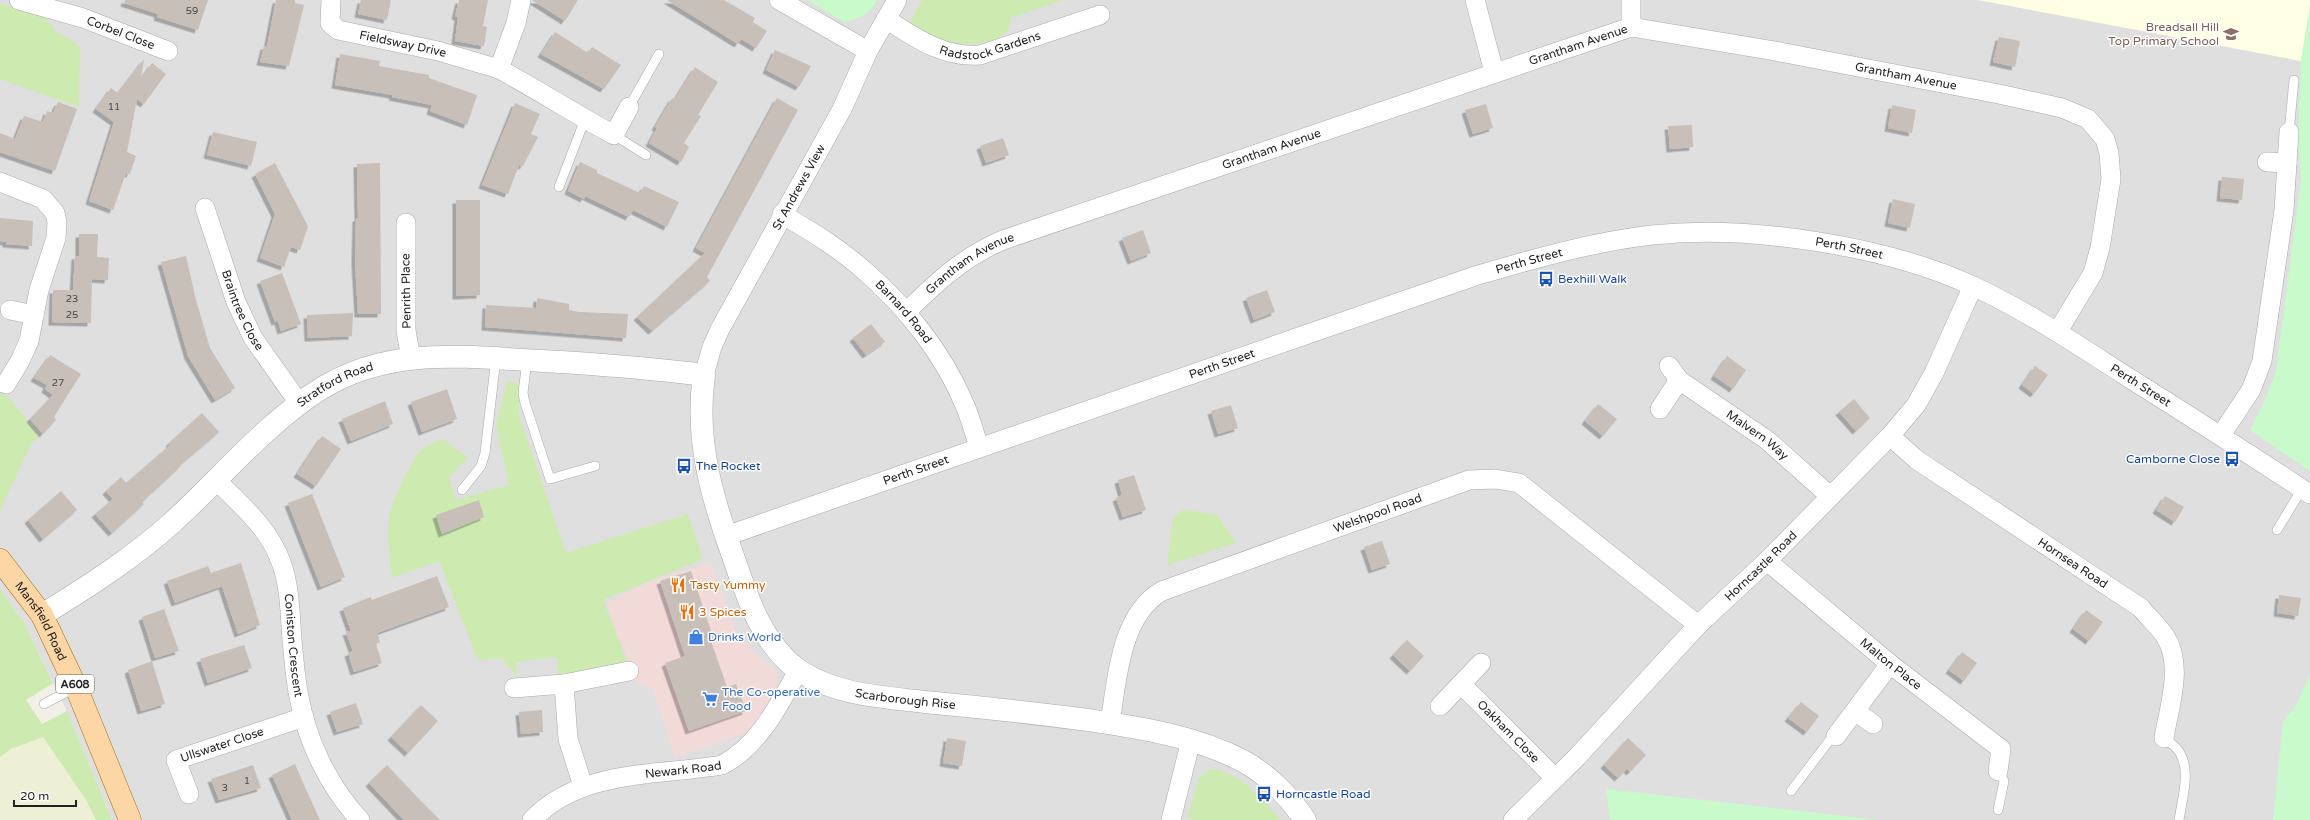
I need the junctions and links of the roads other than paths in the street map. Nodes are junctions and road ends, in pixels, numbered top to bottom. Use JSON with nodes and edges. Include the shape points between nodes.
{"nodes":[{"id":1,"x":19,"y":0,"type":"edge"},
{"id":2,"x":330,"y":0,"type":"edge"},
{"id":3,"x":521,"y":0,"type":"edge"},
{"id":4,"x":779,"y":0,"type":"edge"},
{"id":5,"x":897,"y":0,"type":"edge"},
{"id":6,"x":1475,"y":0,"type":"edge"},
{"id":7,"x":1631,"y":0,"type":"edge"},
{"id":8,"x":75,"y":7,"type":"edge"},
{"id":9,"x":1100,"y":15,"type":"dead end"},
{"id":10,"x":886,"y":19,"type":"junction"},
{"id":11,"x":1631,"y":27,"type":"junction"},
{"id":12,"x":168,"y":51,"type":"dead end"},
{"id":13,"x":868,"y":51,"type":"junction"},
{"id":14,"x":659,"y":54,"type":"dead end"},
{"id":15,"x":499,"y":69,"type":"junction"},
{"id":16,"x":1494,"y":72,"type":"junction"},
{"id":17,"x":2294,"y":80,"type":"dead end"},
{"id":18,"x":629,"y":107,"type":"joint"},
{"id":19,"x":585,"y":119,"type":"junction"},
{"id":20,"x":2289,"y":132,"type":"joint"},
{"id":21,"x":614,"y":134,"type":"junction"},
{"id":22,"x":646,"y":155,"type":"dead end"},
{"id":23,"x":2267,"y":162,"type":"dead end"},
{"id":24,"x":2287,"y":163,"type":"junction"},
{"id":25,"x":0,"y":182,"type":"edge"},
{"id":26,"x":558,"y":187,"type":"dead end"},
{"id":27,"x":205,"y":208,"type":"dead end"},
{"id":28,"x":782,"y":214,"type":"junction"},
{"id":29,"x":406,"y":223,"type":"dead end"},
{"id":30,"x":1973,"y":286,"type":"junction"},
{"id":31,"x":10,"y":310,"type":"dead end"},
{"id":32,"x":906,"y":312,"type":"junction"},
{"id":33,"x":34,"y":315,"type":"junction"},
{"id":34,"x":2058,"y":331,"type":"junction"},
{"id":35,"x":412,"y":358,"type":"junction"},
{"id":36,"x":496,"y":358,"type":"junction"},
{"id":37,"x":526,"y":360,"type":"junction"},
{"id":38,"x":704,"y":376,"type":"junction"},
{"id":39,"x":3,"y":382,"type":"edge"},
{"id":40,"x":299,"y":403,"type":"junction"},
{"id":41,"x":1660,"y":409,"type":"dead end"},
{"id":42,"x":2221,"y":435,"type":"junction"},
{"id":43,"x":1890,"y":436,"type":"junction"},
{"id":44,"x":979,"y":447,"type":"junction"},
{"id":45,"x":596,"y":466,"type":"dead end"},
{"id":46,"x":216,"y":480,"type":"junction"},
{"id":47,"x":462,"y":490,"type":"dead end"},
{"id":48,"x":2306,"y":492,"type":"edge"},
{"id":49,"x":1830,"y":496,"type":"junction"},
{"id":50,"x":2277,"y":530,"type":"dead end"},
{"id":51,"x":726,"y":536,"type":"junction"},
{"id":52,"x":0,"y":560,"type":"edge"},
{"id":53,"x":1767,"y":561,"type":"junction"},
{"id":54,"x":42,"y":615,"type":"junction"},
{"id":55,"x":1698,"y":625,"type":"junction"},
{"id":56,"x":1481,"y":663,"type":"dead end"},
{"id":57,"x":1890,"y":664,"type":"junction"},
{"id":58,"x":798,"y":670,"type":"junction"},
{"id":59,"x":629,"y":671,"type":"dead end"},
{"id":60,"x":564,"y":684,"type":"junction"},
{"id":61,"x":1461,"y":684,"type":"junction"},
{"id":62,"x":76,"y":687,"type":"junction"},
{"id":63,"x":514,"y":688,"type":"dead end"},
{"id":64,"x":44,"y":704,"type":"dead end"},
{"id":65,"x":1440,"y":706,"type":"dead end"},
{"id":66,"x":1855,"y":711,"type":"junction"},
{"id":67,"x":304,"y":717,"type":"junction"},
{"id":68,"x":1110,"y":723,"type":"junction"},
{"id":69,"x":1873,"y":724,"type":"dead end"},
{"id":70,"x":1836,"y":736,"type":"joint"},
{"id":71,"x":2164,"y":738,"type":"joint"},
{"id":72,"x":1191,"y":740,"type":"junction"},
{"id":73,"x":1998,"y":771,"type":"joint"},
{"id":74,"x":1555,"y":778,"type":"junction"},
{"id":75,"x":583,"y":786,"type":"junction"},
{"id":76,"x":1791,"y":791,"type":"dead end"},
{"id":77,"x":189,"y":794,"type":"dead end"},
{"id":78,"x":1998,"y":810,"type":"dead end"},
{"id":79,"x":130,"y":820,"type":"edge"},
{"id":80,"x":360,"y":820,"type":"edge"},
{"id":81,"x":532,"y":820,"type":"edge"},
{"id":82,"x":1171,"y":820,"type":"edge"},
{"id":83,"x":1305,"y":820,"type":"edge"},
{"id":84,"x":1513,"y":820,"type":"edge"},
{"id":85,"x":2179,"y":820,"type":"edge"}],
"edges":[{"from":1,"to":8,"type":"street","name":"Corbel Close"},
{"from":2,"to":15,"type":"street","name":"Fieldsway Drive","via":[[330,23],[338,30],[438,50]]},
{"from":3,"to":15,"type":"street","via":[[516,23]]},
{"from":4,"to":13,"type":"street"},
{"from":5,"to":10,"type":"street","name":"St Andrews View"},
{"from":6,"to":16,"type":"street"},
{"from":7,"to":11,"type":"street"},
{"from":8,"to":12,"type":"street","name":"Corbel Close"},
{"from":9,"to":10,"type":"street","name":"Radstock Gardens","via":[[980,55],[967,56],[931,47]]},
{"from":10,"to":13,"type":"street","name":"St Andrews View"},
{"from":11,"to":16,"type":"street","name":"Grantham Avenue"},
{"from":11,"to":34,"type":"street","name":"Grantham Avenue","via":[[1775,50],[2000,94],[2062,108],[2088,119],[2105,139],[2110,154],[2111,179],[2100,248],[2093,273]]},
{"from":13,"to":28,"type":"street","name":"St Andrews View","via":[[842,109]]},
{"from":14,"to":18,"type":"lane"},
{"from":15,"to":19,"type":"street","name":"Fieldsway Drive"},
{"from":16,"to":32,"type":"street","name":"Grantham Avenue","via":[[1003,240],[960,263]]},
{"from":17,"to":20,"type":"lane"},
{"from":18,"to":21,"type":"street"},
{"from":19,"to":21,"type":"street","name":"Fieldsway Drive"},
{"from":19,"to":26,"type":"lane"},
{"from":20,"to":24,"type":"street"},
{"from":21,"to":22,"type":"lane"},
{"from":23,"to":24,"type":"street"},
{"from":24,"to":42,"type":"street","via":[[2284,210],[2262,361],[2251,390]]},
{"from":25,"to":33,"type":"street","via":[[42,199],[55,213],[58,222],[56,238],[39,290]]},
{"from":27,"to":40,"type":"street","name":"Braintree Close","via":[[236,302],[253,338]]},
{"from":28,"to":32,"type":"street","name":"Barnard Road","via":[[843,254],[867,273]]},
{"from":28,"to":38,"type":"street","name":"St Andrews View","via":[[720,329]]},
{"from":29,"to":35,"type":"street","name":"Penrith Place","via":[[406,331]]},
{"from":30,"to":34,"type":"street","name":"Perth Street"},
{"from":30,"to":43,"type":"street","name":"Horncastle Road","via":[[1916,405]]},
{"from":30,"to":44,"type":"street","name":"Perth Street","via":[[1892,258],[1826,243],[1776,236],[1729,233],[1654,235],[1606,242],[1544,256],[1475,276]]},
{"from":31,"to":33,"type":"street"},
{"from":32,"to":44,"type":"street","name":"Barnard Road","via":[[951,377],[964,401]]},
{"from":33,"to":39,"type":"street","via":[[29,341],[20,361]]},
{"from":34,"to":42,"type":"street","name":"Perth Street"},
{"from":35,"to":36,"type":"street","name":"Stratford Road"},
{"from":35,"to":40,"type":"street","name":"Stratford Road","via":[[385,363],[348,375]]},
{"from":36,"to":37,"type":"street","name":"Stratford Road"},
{"from":36,"to":47,"type":"lane","via":[[485,453],[481,466]]},
{"from":37,"to":38,"type":"street","name":"Stratford Road","via":[[668,370]]},
{"from":37,"to":45,"type":"lane","via":[[523,393],[525,403],[550,479]]},
{"from":38,"to":51,"type":"street","name":"Scarborough Rise","via":[[700,414],[702,448],[712,497]]},
{"from":40,"to":46,"type":"street","name":"Stratford Road"},
{"from":41,"to":49,"type":"street","name":"Malvern Way","via":[[1674,373],[1767,440]]},
{"from":42,"to":48,"type":"street","name":"Perth Street"},
{"from":43,"to":49,"type":"street","name":"Horncastle Road"},
{"from":43,"to":71,"type":"street","name":"Hornsea Road","via":[[1917,460],[2140,608],[2165,637],[2174,658],[2174,677]]},
{"from":44,"to":51,"type":"street","name":"Perth Street"},
{"from":46,"to":54,"type":"street","name":"Stratford Road","via":[[131,557]]},
{"from":46,"to":67,"type":"street","name":"Coniston Crescent","via":[[258,523],[281,562],[286,583],[298,696]]},
{"from":48,"to":50,"type":"lane"},
{"from":49,"to":53,"type":"street","name":"Horncastle Road"},
{"from":51,"to":58,"type":"street","name":"Scarborough Rise","via":[[750,604],[773,646]]},
{"from":52,"to":54,"type":"main road","name":"Mansfield Road","number":"A608"},
{"from":53,"to":55,"type":"street","name":"Horncastle Road"},
{"from":53,"to":57,"type":"street","name":"Malton Place"},
{"from":54,"to":62,"type":"main road","name":"Mansfield Road","number":"A608"},
{"from":55,"to":68,"type":"street","name":"Welshpool Road","via":[[1519,483],[1495,479],[1469,480],[1153,596],[1144,603],[1132,621],[1119,670]]},
{"from":55,"to":74,"type":"street","name":"Horncastle Road"},
{"from":56,"to":61,"type":"street"},
{"from":57,"to":66,"type":"street"},
{"from":57,"to":73,"type":"street","name":"Malton Place","via":[[2001,749]]},
{"from":58,"to":68,"type":"street","name":"Scarborough Rise","via":[[834,687],[874,696]]},
{"from":58,"to":75,"type":"street","name":"Newark Road","via":[[763,729],[735,758],[722,765],[619,778]]},
{"from":59,"to":60,"type":"street"},
{"from":60,"to":63,"type":"street"},
{"from":60,"to":75,"type":"street","via":[[568,739]]},
{"from":61,"to":65,"type":"street"},
{"from":61,"to":74,"type":"street","name":"Oakham Close"},
{"from":62,"to":64,"type":"lane"},
{"from":62,"to":79,"type":"main road","name":"Mansfield Road","number":"A608"},
{"from":66,"to":69,"type":"street"},
{"from":66,"to":70,"type":"street"},
{"from":67,"to":77,"type":"street","name":"Ullswater Close","via":[[176,760]]},
{"from":67,"to":80,"type":"street","name":"Coniston Crescent","via":[[326,772]]},
{"from":68,"to":72,"type":"street","name":"Scarborough Rise"},
{"from":70,"to":76,"type":"lane","via":[[1829,741]]},
{"from":71,"to":85,"type":"lane","via":[[2180,751],[2184,764],[2185,781]]},
{"from":72,"to":82,"type":"street"},
{"from":72,"to":83,"type":"street","name":"Scarborough Rise","via":[[1229,754],[1252,767],[1276,787]]},
{"from":73,"to":78,"type":"lane","via":[[2004,781]]},
{"from":74,"to":84,"type":"street","name":"Horncastle Road"},
{"from":75,"to":81,"type":"street","name":"Newark Road","via":[[562,796]]}]}
